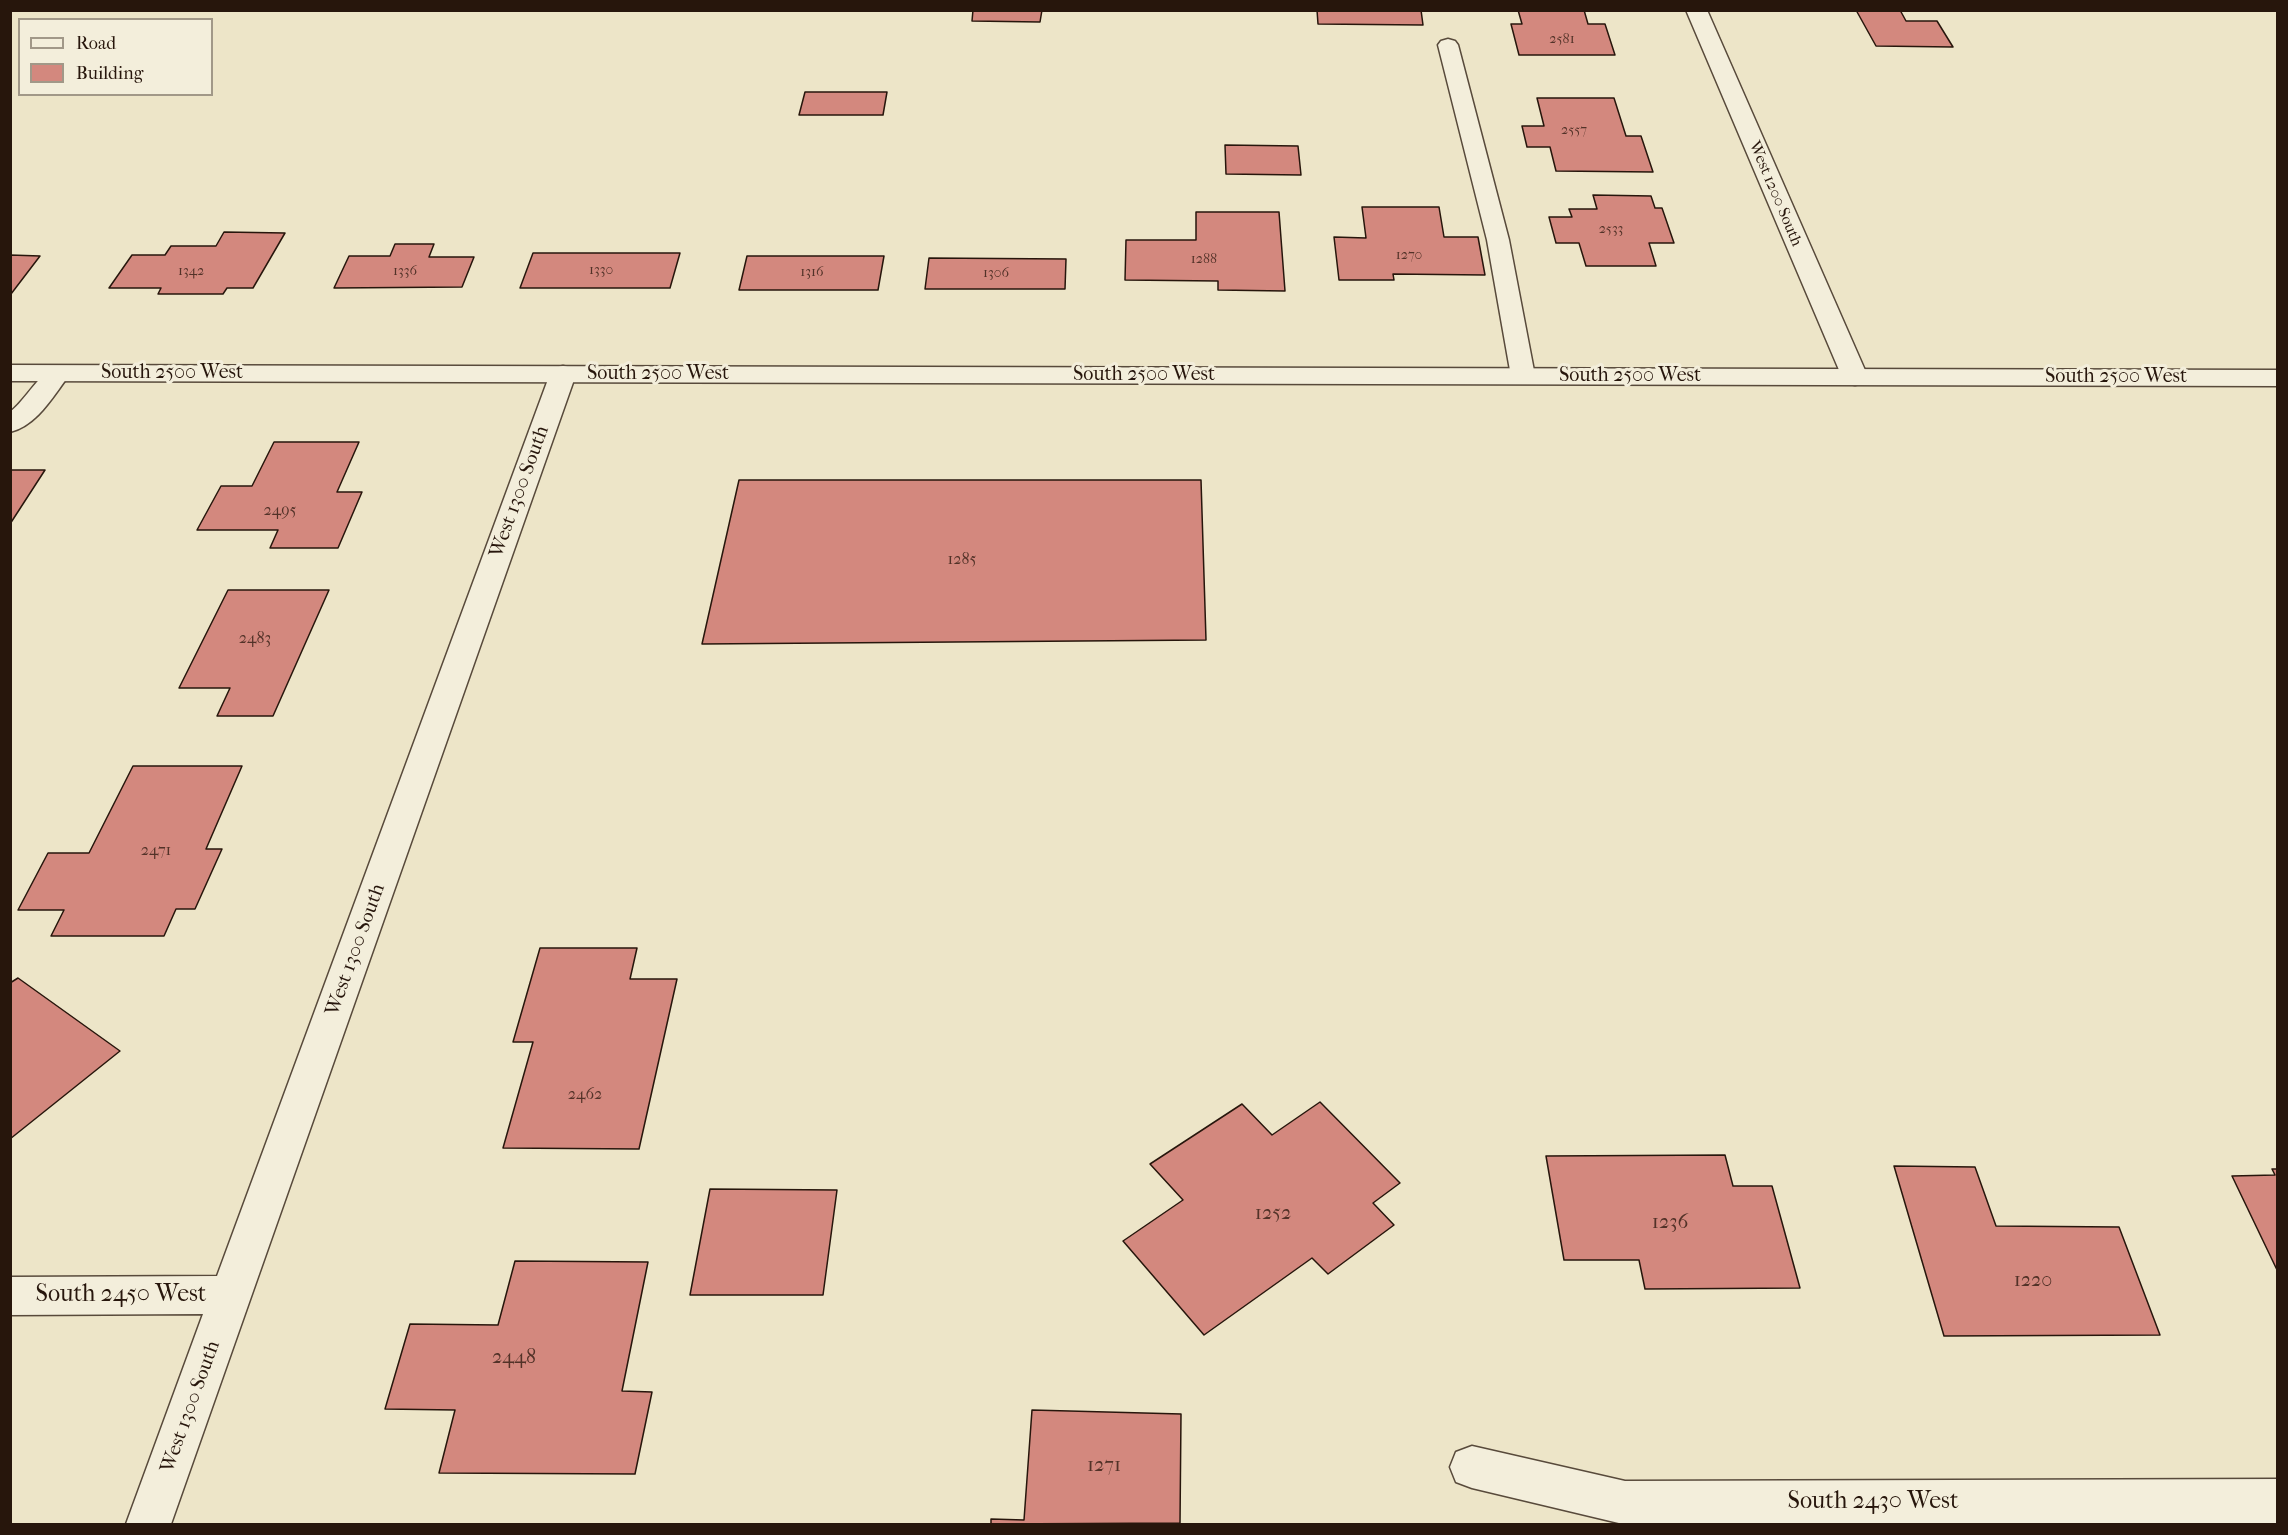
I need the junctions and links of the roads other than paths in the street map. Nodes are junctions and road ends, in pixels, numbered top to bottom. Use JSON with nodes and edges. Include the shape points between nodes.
{"nodes":[{"id":1,"x":1696,"y":10,"type":"edge"},
{"id":2,"x":1448,"y":45,"type":"dead end"},
{"id":3,"x":10,"y":373,"type":"edge"},
{"id":4,"x":58,"y":373,"type":"junction"},
{"id":5,"x":563,"y":374,"type":"junction"},
{"id":6,"x":1523,"y":376,"type":"junction"},
{"id":7,"x":1855,"y":377,"type":"junction"},
{"id":8,"x":2277,"y":378,"type":"edge"},
{"id":9,"x":10,"y":425,"type":"edge"},
{"id":10,"x":231,"y":1295,"type":"junction"},
{"id":11,"x":10,"y":1296,"type":"edge"},
{"id":12,"x":1472,"y":1467,"type":"dead end"},
{"id":13,"x":2277,"y":1501,"type":"edge"},
{"id":14,"x":148,"y":1524,"type":"edge"}],
"edges":[{"from":1,"to":7,"type":"street","name":"West 1200 South"},
{"from":2,"to":6,"type":"lane","via":[[1498,240]]},
{"from":3,"to":4,"type":"street","name":"South 2500 West"},
{"from":4,"to":5,"type":"street","name":"South 2500 West"},
{"from":4,"to":9,"type":"lane","via":[[30,409]]},
{"from":5,"to":6,"type":"street","name":"South 2500 West"},
{"from":5,"to":10,"type":"street","name":"West 1300 South"},
{"from":6,"to":7,"type":"street","name":"South 2500 West"},
{"from":7,"to":8,"type":"street","name":"South 2500 West"},
{"from":10,"to":11,"type":"street","name":"South 2450 West"},
{"from":10,"to":14,"type":"street","name":"West 1300 South"},
{"from":12,"to":13,"type":"street","name":"South 2430 West","via":[[1625,1503]]}]}
